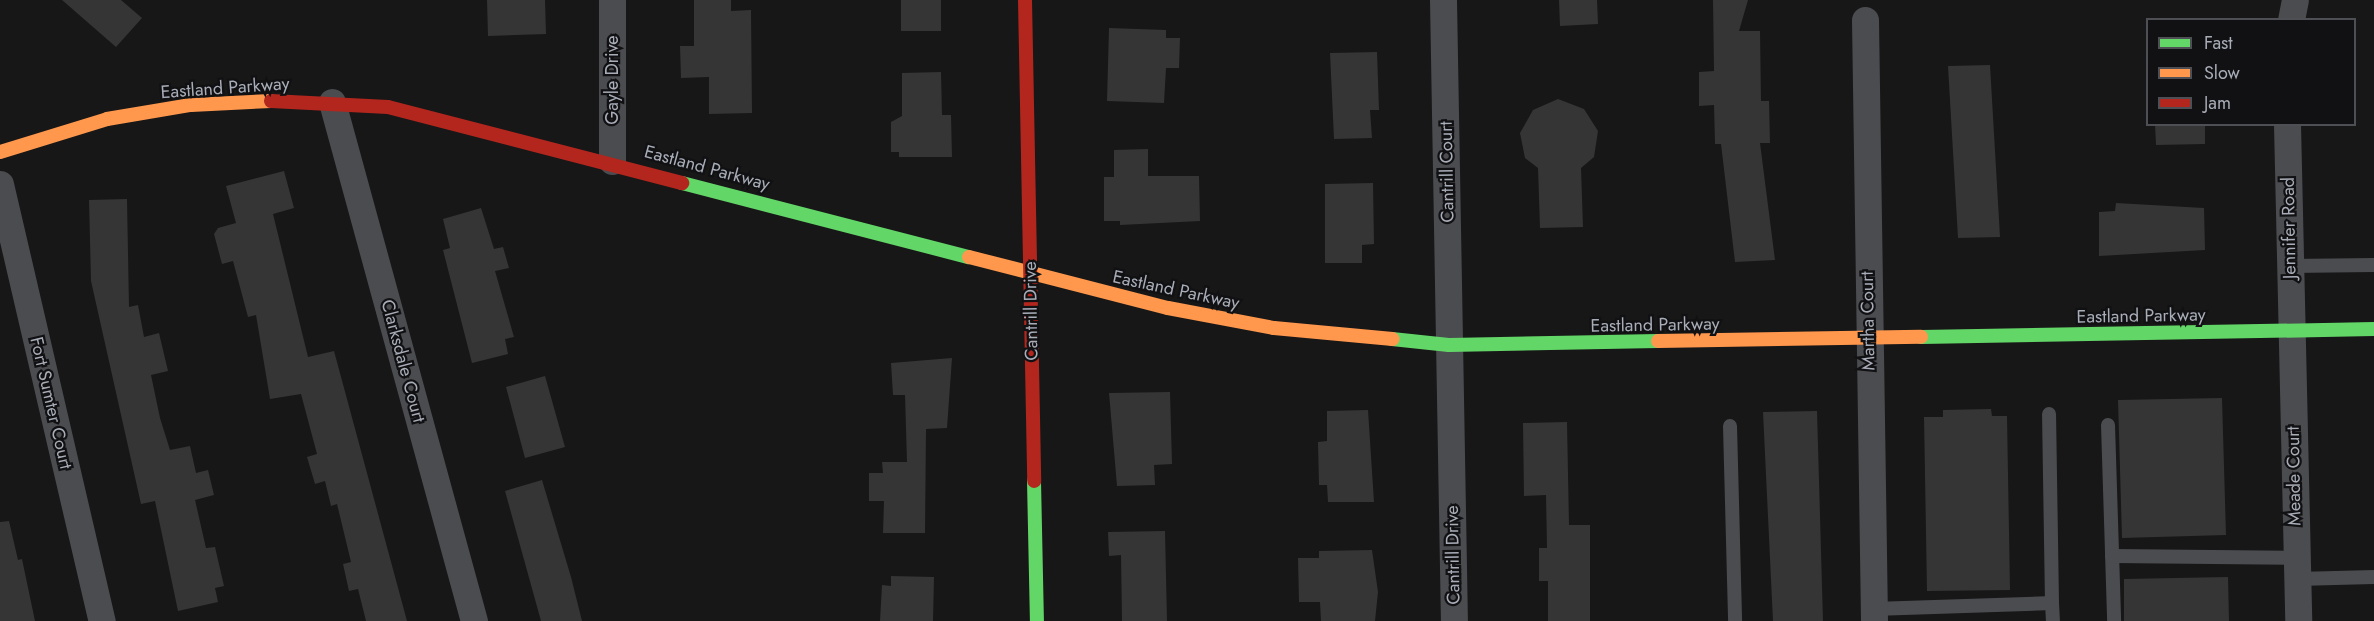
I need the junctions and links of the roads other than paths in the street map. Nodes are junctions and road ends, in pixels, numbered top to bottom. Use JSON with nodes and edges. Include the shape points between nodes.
{"nodes":[{"id":1,"x":612,"y":0,"type":"edge"},
{"id":2,"x":1025,"y":0,"type":"edge"},
{"id":3,"x":1443,"y":0,"type":"edge"},
{"id":4,"x":2295,"y":0,"type":"edge"},
{"id":5,"x":2291,"y":18,"type":"edge"},
{"id":6,"x":1865,"y":20,"type":"dead end"},
{"id":7,"x":332,"y":102,"type":"junction"},
{"id":8,"x":2287,"y":126,"type":"edge"},
{"id":9,"x":0,"y":152,"type":"edge"},
{"id":10,"x":612,"y":161,"type":"junction"},
{"id":11,"x":0,"y":184,"type":"edge"},
{"id":12,"x":2374,"y":265,"type":"edge"},
{"id":13,"x":2290,"y":266,"type":"junction"},
{"id":14,"x":1031,"y":276,"type":"junction"},
{"id":15,"x":2374,"y":329,"type":"edge"},
{"id":16,"x":2291,"y":332,"type":"junction"},
{"id":17,"x":1868,"y":338,"type":"junction"},
{"id":18,"x":1449,"y":345,"type":"junction"},
{"id":19,"x":2049,"y":414,"type":"dead end"},
{"id":20,"x":2108,"y":425,"type":"dead end"},
{"id":21,"x":1730,"y":426,"type":"dead end"},
{"id":22,"x":2112,"y":556,"type":"junction"},
{"id":23,"x":2296,"y":569,"type":"junction"},
{"id":24,"x":2374,"y":577,"type":"edge"},
{"id":25,"x":2052,"y":603,"type":"junction"},
{"id":26,"x":1874,"y":615,"type":"edge"},
{"id":27,"x":102,"y":621,"type":"edge"},
{"id":28,"x":474,"y":621,"type":"edge"},
{"id":29,"x":1037,"y":621,"type":"edge"},
{"id":30,"x":1454,"y":621,"type":"edge"},
{"id":31,"x":1735,"y":621,"type":"edge"},
{"id":32,"x":2053,"y":621,"type":"edge"},
{"id":33,"x":2114,"y":621,"type":"edge"},
{"id":34,"x":2298,"y":621,"type":"edge"}],
"edges":[{"from":1,"to":10,"type":"street","name":"Gayle Drive"},
{"from":2,"to":14,"type":"street","name":"Cantrill Drive"},
{"from":3,"to":18,"type":"street","name":"Cantrill Court"},
{"from":4,"to":5,"type":"street"},
{"from":6,"to":17,"type":"street","name":"Martha Court"},
{"from":7,"to":9,"type":"street","name":"Eastland Parkway","via":[[191,105],[107,119]]},
{"from":7,"to":10,"type":"street","name":"Eastland Parkway","via":[[430,115]]},
{"from":7,"to":28,"type":"street","name":"Clarksdale Court"},
{"from":8,"to":13,"type":"street","name":"Jennifer Road"},
{"from":10,"to":14,"type":"street","name":"Eastland Parkway"},
{"from":11,"to":27,"type":"street","name":"Fort Sumter Court"},
{"from":12,"to":13,"type":"lane"},
{"from":13,"to":16,"type":"street","name":"Jennifer Road"},
{"from":14,"to":18,"type":"street","name":"Eastland Parkway","via":[[1274,328]]},
{"from":14,"to":29,"type":"street","name":"Cantrill Drive"},
{"from":15,"to":16,"type":"street","name":"Eastland Parkway"},
{"from":16,"to":17,"type":"street","name":"Eastland Parkway"},
{"from":16,"to":23,"type":"street","name":"Meade Court"},
{"from":17,"to":18,"type":"street","name":"Eastland Parkway"},
{"from":17,"to":26,"type":"street","name":"Martha Court"},
{"from":18,"to":30,"type":"street","name":"Cantrill Drive"},
{"from":19,"to":25,"type":"lane"},
{"from":20,"to":22,"type":"lane"},
{"from":21,"to":31,"type":"lane"},
{"from":22,"to":23,"type":"lane"},
{"from":22,"to":33,"type":"lane"},
{"from":23,"to":24,"type":"lane"},
{"from":23,"to":34,"type":"street","name":"Meade Court"},
{"from":25,"to":26,"type":"lane"},
{"from":25,"to":32,"type":"lane"}]}
